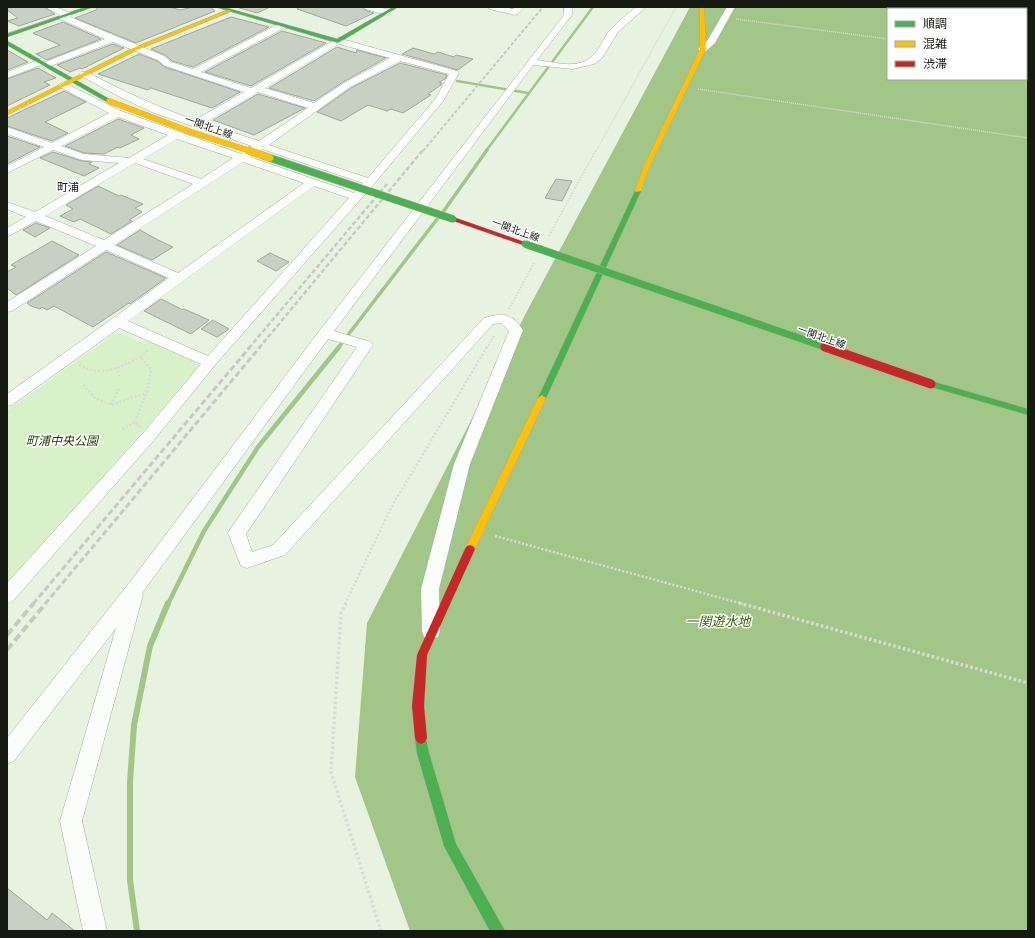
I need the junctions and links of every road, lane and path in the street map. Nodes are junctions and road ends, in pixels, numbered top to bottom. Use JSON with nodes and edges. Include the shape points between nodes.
{"nodes":[{"id":1,"x":49,"y":7,"type":"edge"},
{"id":2,"x":90,"y":7,"type":"edge"},
{"id":3,"x":218,"y":7,"type":"edge"},
{"id":4,"x":368,"y":7,"type":"edge"},
{"id":5,"x":492,"y":7,"type":"edge"},
{"id":6,"x":520,"y":7,"type":"edge"},
{"id":7,"x":575,"y":7,"type":"edge"},
{"id":8,"x":642,"y":7,"type":"edge"},
{"id":9,"x":676,"y":7,"type":"edge"},
{"id":10,"x":702,"y":7,"type":"edge"},
{"id":11,"x":731,"y":7,"type":"edge"},
{"id":12,"x":392,"y":9,"type":"edge"},
{"id":13,"x":230,"y":11,"type":"junction"},
{"id":14,"x":568,"y":11,"type":"edge"},
{"id":15,"x":65,"y":16,"type":"junction"},
{"id":16,"x":726,"y":18,"type":"junction"},
{"id":17,"x":281,"y":26,"type":"junction"},
{"id":18,"x":7,"y":36,"type":"edge"},
{"id":19,"x":113,"y":39,"type":"junction"},
{"id":20,"x":887,"y":39,"type":"edge"},
{"id":21,"x":338,"y":40,"type":"junction"},
{"id":22,"x":7,"y":43,"type":"edge"},
{"id":23,"x":135,"y":48,"type":"junction"},
{"id":24,"x":703,"y":49,"type":"junction"},
{"id":25,"x":398,"y":58,"type":"junction"},
{"id":26,"x":536,"y":62,"type":"junction"},
{"id":27,"x":43,"y":64,"type":"junction"},
{"id":28,"x":194,"y":72,"type":"junction"},
{"id":29,"x":84,"y":74,"type":"junction"},
{"id":30,"x":7,"y":75,"type":"edge"},
{"id":31,"x":72,"y":80,"type":"junction"},
{"id":32,"x":63,"y":85,"type":"junction"},
{"id":33,"x":685,"y":87,"type":"junction"},
{"id":34,"x":253,"y":90,"type":"junction"},
{"id":35,"x":315,"y":107,"type":"junction"},
{"id":36,"x":7,"y":113,"type":"edge"},
{"id":37,"x":117,"y":113,"type":"junction"},
{"id":38,"x":194,"y":124,"type":"junction"},
{"id":39,"x":7,"y":130,"type":"edge"},
{"id":40,"x":176,"y":135,"type":"junction"},
{"id":41,"x":1028,"y":138,"type":"edge"},
{"id":42,"x":52,"y":146,"type":"junction"},
{"id":43,"x":260,"y":146,"type":"junction"},
{"id":44,"x":242,"y":158,"type":"junction"},
{"id":45,"x":132,"y":160,"type":"junction"},
{"id":46,"x":7,"y":170,"type":"edge"},
{"id":47,"x":313,"y":182,"type":"junction"},
{"id":48,"x":370,"y":182,"type":"junction"},
{"id":49,"x":202,"y":184,"type":"junction"},
{"id":50,"x":356,"y":197,"type":"junction"},
{"id":51,"x":7,"y":205,"type":"edge"},
{"id":52,"x":35,"y":217,"type":"junction"},
{"id":53,"x":7,"y":233,"type":"edge"},
{"id":54,"x":548,"y":238,"type":"dead end"},
{"id":55,"x":105,"y":245,"type":"junction"},
{"id":56,"x":537,"y":258,"type":"dead end"},
{"id":57,"x":179,"y":278,"type":"junction"},
{"id":58,"x":7,"y":308,"type":"edge"},
{"id":59,"x":504,"y":318,"type":"junction"},
{"id":60,"x":118,"y":322,"type":"junction"},
{"id":61,"x":329,"y":334,"type":"junction"},
{"id":62,"x":158,"y":340,"type":"junction"},
{"id":63,"x":140,"y":357,"type":"junction"},
{"id":64,"x":65,"y":359,"type":"junction"},
{"id":65,"x":210,"y":362,"type":"junction"},
{"id":66,"x":116,"y":367,"type":"junction"},
{"id":67,"x":119,"y":376,"type":"dead end"},
{"id":68,"x":82,"y":385,"type":"dead end"},
{"id":69,"x":119,"y":388,"type":"dead end"},
{"id":70,"x":146,"y":393,"type":"junction"},
{"id":71,"x":7,"y":401,"type":"edge"},
{"id":72,"x":111,"y":405,"type":"junction"},
{"id":73,"x":1028,"y":412,"type":"edge"},
{"id":74,"x":135,"y":422,"type":"dead end"},
{"id":75,"x":495,"y":535,"type":"dead end"},
{"id":76,"x":136,"y":587,"type":"junction"},
{"id":77,"x":7,"y":596,"type":"edge"},
{"id":78,"x":431,"y":635,"type":"junction"},
{"id":79,"x":1028,"y":682,"type":"edge"},
{"id":80,"x":7,"y":754,"type":"edge"},
{"id":81,"x":95,"y":931,"type":"edge"},
{"id":82,"x":381,"y":931,"type":"edge"},
{"id":83,"x":498,"y":931,"type":"edge"}],
"edges":[{"from":1,"to":15,"type":"street"},
{"from":2,"to":15,"type":"street"},
{"from":3,"to":13,"type":"street"},
{"from":4,"to":12,"type":"street"},
{"from":5,"to":6,"type":"street","via":[[515,12]]},
{"from":7,"to":14,"type":"street"},
{"from":8,"to":26,"type":"street","via":[[613,34],[599,55],[590,62],[578,66]]},
{"from":9,"to":54,"type":"path"},
{"from":10,"to":24,"type":"street"},
{"from":11,"to":16,"type":"street"},
{"from":12,"to":21,"type":"street"},
{"from":13,"to":17,"type":"street"},
{"from":13,"to":23,"type":"street"},
{"from":14,"to":26,"type":"street"},
{"from":15,"to":18,"type":"street"},
{"from":15,"to":19,"type":"street"},
{"from":16,"to":20,"type":"path"},
{"from":16,"to":24,"type":"street","via":[[711,43]]},
{"from":17,"to":21,"type":"street"},
{"from":17,"to":28,"type":"street"},
{"from":19,"to":23,"type":"street"},
{"from":19,"to":27,"type":"street"},
{"from":21,"to":25,"type":"street"},
{"from":21,"to":34,"type":"street"},
{"from":22,"to":27,"type":"street","name":"一関北上線"},
{"from":23,"to":28,"type":"street","via":[[161,58],[168,64]]},
{"from":23,"to":29,"type":"street"},
{"from":24,"to":33,"type":"street"},
{"from":25,"to":35,"type":"street"},
{"from":25,"to":48,"type":"street","via":[[454,73],[440,99]]},
{"from":26,"to":61,"type":"street","via":[[511,90]]},
{"from":27,"to":30,"type":"street"},
{"from":27,"to":31,"type":"street","name":"一関北上線"},
{"from":28,"to":34,"type":"street"},
{"from":29,"to":31,"type":"street"},
{"from":29,"to":38,"type":"street","via":[[125,96]]},
{"from":31,"to":32,"type":"street"},
{"from":31,"to":73,"type":"street","name":"一関北上線","bridge":true,"via":[[109,101],[191,132],[930,384]]},
{"from":32,"to":36,"type":"street"},
{"from":32,"to":37,"type":"street"},
{"from":33,"to":41,"type":"path"},
{"from":33,"to":78,"type":"street","via":[[646,168],[635,200]]},
{"from":34,"to":35,"type":"street"},
{"from":34,"to":38,"type":"street"},
{"from":35,"to":43,"type":"street"},
{"from":37,"to":40,"type":"street"},
{"from":37,"to":42,"type":"street"},
{"from":38,"to":43,"type":"street"},
{"from":39,"to":42,"type":"street"},
{"from":40,"to":44,"type":"street"},
{"from":40,"to":45,"type":"street"},
{"from":42,"to":45,"type":"street","via":[[82,157]]},
{"from":42,"to":46,"type":"street"},
{"from":43,"to":44,"type":"street"},
{"from":43,"to":48,"type":"street"},
{"from":44,"to":47,"type":"street"},
{"from":44,"to":49,"type":"street"},
{"from":45,"to":49,"type":"street"},
{"from":45,"to":52,"type":"street"},
{"from":47,"to":50,"type":"street"},
{"from":47,"to":57,"type":"street"},
{"from":48,"to":50,"type":"street"},
{"from":49,"to":55,"type":"street"},
{"from":50,"to":65,"type":"street"},
{"from":51,"to":52,"type":"street"},
{"from":52,"to":53,"type":"street"},
{"from":52,"to":55,"type":"street"},
{"from":55,"to":57,"type":"street"},
{"from":55,"to":58,"type":"street"},
{"from":56,"to":59,"type":"path"},
{"from":57,"to":60,"type":"street"},
{"from":59,"to":61,"type":"street","via":[[490,321],[279,550],[247,561],[237,533],[366,345]]},
{"from":59,"to":78,"type":"street","via":[[516,330],[462,464],[430,589]]},
{"from":59,"to":82,"type":"path","via":[[392,506],[341,613],[331,772]]},
{"from":60,"to":62,"type":"street"},
{"from":60,"to":64,"type":"street"},
{"from":61,"to":76,"type":"street"},
{"from":62,"to":63,"type":"path"},
{"from":62,"to":65,"type":"street"},
{"from":63,"to":66,"type":"path"},
{"from":63,"to":70,"type":"path","via":[[151,369]]},
{"from":64,"to":66,"type":"path","via":[[93,371]]},
{"from":64,"to":71,"type":"street"},
{"from":65,"to":77,"type":"street","via":[[149,436]]},
{"from":66,"to":67,"type":"path"},
{"from":68,"to":72,"type":"path","via":[[95,398]]},
{"from":69,"to":72,"type":"path"},
{"from":70,"to":72,"type":"path"},
{"from":70,"to":74,"type":"path"},
{"from":75,"to":79,"type":"path"},
{"from":76,"to":80,"type":"street"},
{"from":76,"to":81,"type":"street","via":[[70,821]]},
{"from":78,"to":83,"type":"street","via":[[422,655],[418,706],[423,753],[450,846]]}]}
